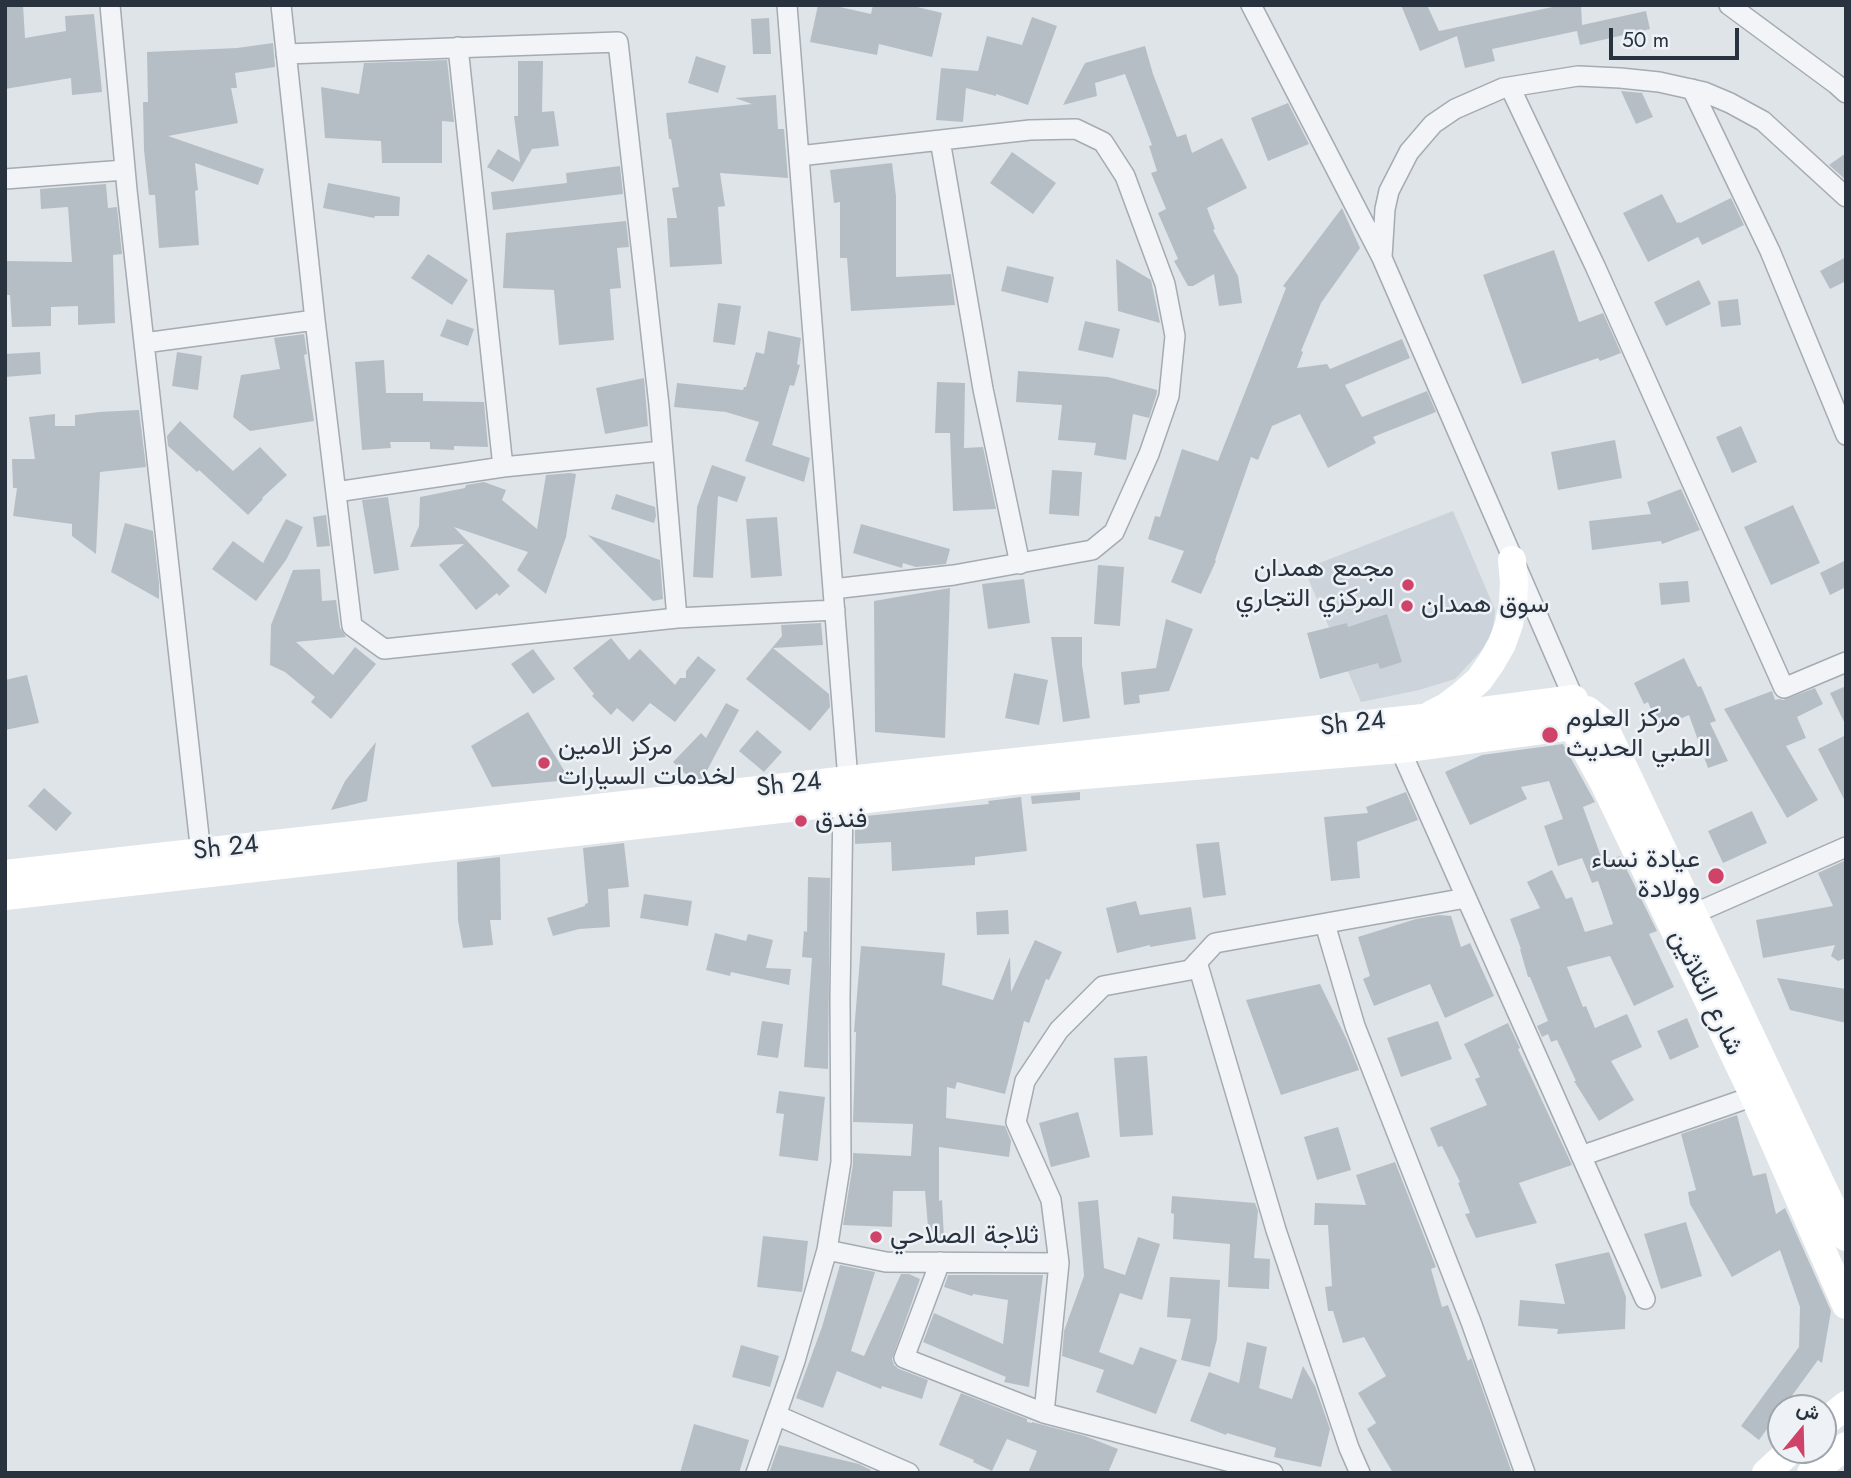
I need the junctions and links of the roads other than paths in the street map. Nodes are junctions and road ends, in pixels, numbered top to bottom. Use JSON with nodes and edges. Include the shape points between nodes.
{"nodes":[{"id":1,"x":110,"y":5,"type":"edge"},
{"id":2,"x":281,"y":5,"type":"edge"},
{"id":3,"x":787,"y":5,"type":"edge"},
{"id":4,"x":1251,"y":5,"type":"edge"},
{"id":5,"x":1729,"y":5,"type":"edge"},
{"id":6,"x":458,"y":47,"type":"junction"},
{"id":7,"x":286,"y":54,"type":"junction"},
{"id":8,"x":1510,"y":87,"type":"junction"},
{"id":9,"x":1692,"y":89,"type":"junction"},
{"id":10,"x":1846,"y":93,"type":"edge"},
{"id":11,"x":940,"y":140,"type":"junction"},
{"id":12,"x":799,"y":156,"type":"junction"},
{"id":13,"x":125,"y":170,"type":"junction"},
{"id":14,"x":5,"y":179,"type":"edge"},
{"id":15,"x":1846,"y":197,"type":"edge"},
{"id":16,"x":1382,"y":258,"type":"junction"},
{"id":17,"x":315,"y":320,"type":"junction"},
{"id":18,"x":144,"y":344,"type":"junction"},
{"id":19,"x":1846,"y":435,"type":"edge"},
{"id":20,"x":663,"y":450,"type":"junction"},
{"id":21,"x":503,"y":467,"type":"junction"},
{"id":22,"x":336,"y":492,"type":"junction"},
{"id":23,"x":1512,"y":560,"type":"junction"},
{"id":24,"x":1020,"y":564,"type":"junction"},
{"id":25,"x":833,"y":589,"type":"junction"},
{"id":26,"x":835,"y":610,"type":"junction"},
{"id":27,"x":677,"y":618,"type":"junction"},
{"id":28,"x":1846,"y":662,"type":"edge"},
{"id":29,"x":1574,"y":713,"type":"junction"},
{"id":30,"x":1427,"y":717,"type":"junction"},
{"id":31,"x":1400,"y":749,"type":"junction"},
{"id":32,"x":846,"y":791,"type":"junction"},
{"id":33,"x":1846,"y":847,"type":"edge"},
{"id":34,"x":202,"y":863,"type":"junction"},
{"id":35,"x":5,"y":874,"type":"edge"},
{"id":36,"x":5,"y":896,"type":"edge"},
{"id":37,"x":1466,"y":898,"type":"junction"},
{"id":38,"x":1693,"y":914,"type":"junction"},
{"id":39,"x":1325,"y":924,"type":"junction"},
{"id":40,"x":1197,"y":962,"type":"junction"},
{"id":41,"x":1754,"y":1096,"type":"junction"},
{"id":42,"x":1581,"y":1156,"type":"junction"},
{"id":43,"x":1846,"y":1237,"type":"edge"},
{"id":44,"x":827,"y":1250,"type":"junction"},
{"id":45,"x":940,"y":1262,"type":"junction"},
{"id":46,"x":1059,"y":1263,"type":"junction"},
{"id":47,"x":1645,"y":1299,"type":"dead end"},
{"id":48,"x":1846,"y":1305,"type":"edge"},
{"id":49,"x":1044,"y":1413,"type":"junction"},
{"id":50,"x":776,"y":1415,"type":"junction"},
{"id":51,"x":1846,"y":1446,"type":"edge"},
{"id":52,"x":756,"y":1473,"type":"edge"},
{"id":53,"x":909,"y":1473,"type":"edge"},
{"id":54,"x":1273,"y":1473,"type":"edge"},
{"id":55,"x":1360,"y":1473,"type":"edge"},
{"id":56,"x":1525,"y":1473,"type":"edge"},
{"id":57,"x":1811,"y":1473,"type":"edge"}],
"edges":[{"from":1,"to":13,"type":"street"},
{"from":2,"to":7,"type":"street"},
{"from":3,"to":12,"type":"street"},
{"from":4,"to":16,"type":"street"},
{"from":5,"to":10,"type":"street"},
{"from":6,"to":7,"type":"street"},
{"from":6,"to":20,"type":"street","via":[[618,42]]},
{"from":6,"to":21,"type":"street"},
{"from":7,"to":17,"type":"street"},
{"from":8,"to":9,"type":"street","via":[[1578,76]]},
{"from":8,"to":16,"type":"street","via":[[1455,110],[1419,140],[1390,191]]},
{"from":8,"to":28,"type":"street","via":[[1784,688]]},
{"from":9,"to":15,"type":"street","via":[[1762,121]]},
{"from":9,"to":19,"type":"street","via":[[1770,251]]},
{"from":11,"to":12,"type":"street"},
{"from":11,"to":24,"type":"street","via":[[983,389]]},
{"from":11,"to":24,"type":"street","via":[[1076,130],[1103,142],[1125,176],[1165,284],[1175,336],[1169,396],[1114,532],[1092,550]]},
{"from":12,"to":25,"type":"street"},
{"from":13,"to":14,"type":"street"},
{"from":13,"to":18,"type":"street"},
{"from":16,"to":23,"type":"street"},
{"from":17,"to":18,"type":"street"},
{"from":17,"to":22,"type":"street"},
{"from":18,"to":34,"type":"street"},
{"from":20,"to":21,"type":"street"},
{"from":20,"to":27,"type":"street"},
{"from":21,"to":22,"type":"street"},
{"from":22,"to":27,"type":"street","via":[[352,626],[384,649]]},
{"from":23,"to":29,"type":"street"},
{"from":23,"to":30,"type":"street","via":[[1513,603],[1502,644],[1479,680]]},
{"from":24,"to":25,"type":"street"},
{"from":25,"to":26,"type":"street"},
{"from":26,"to":27,"type":"street"},
{"from":26,"to":32,"type":"street"},
{"from":29,"to":30,"type":"street","name":"Sh 24"},
{"from":29,"to":31,"type":"street","name":"Sh 24"},
{"from":29,"to":38,"type":"street","name":"شارع الثلاثين","via":[[1602,722]]},
{"from":29,"to":41,"type":"street","name":"شارع الثلاثين"},
{"from":30,"to":32,"type":"street","name":"Sh 24"},
{"from":31,"to":32,"type":"street","name":"Sh 24"},
{"from":31,"to":37,"type":"street"},
{"from":32,"to":34,"type":"street","name":"Sh 24"},
{"from":32,"to":44,"type":"street","via":[[839,998],[841,1162]]},
{"from":33,"to":38,"type":"street"},
{"from":34,"to":35,"type":"street","name":"Sh 24"},
{"from":34,"to":36,"type":"street","name":"Sh 24"},
{"from":37,"to":39,"type":"street"},
{"from":37,"to":42,"type":"street"},
{"from":38,"to":43,"type":"street","name":"شارع الثلاثين"},
{"from":39,"to":40,"type":"street","via":[[1215,943]]},
{"from":39,"to":56,"type":"street","via":[[1355,1026]]},
{"from":40,"to":46,"type":"street","via":[[1191,970],[1103,986],[1059,1030],[1025,1081],[1016,1122],[1051,1200]]},
{"from":40,"to":55,"type":"street","via":[[1276,1230]]},
{"from":41,"to":42,"type":"street"},
{"from":41,"to":48,"type":"street","name":"شارع الثلاثين"},
{"from":42,"to":47,"type":"street"},
{"from":44,"to":45,"type":"street","via":[[886,1262]]},
{"from":44,"to":50,"type":"street"},
{"from":45,"to":46,"type":"street"},
{"from":45,"to":49,"type":"street","via":[[904,1358]]},
{"from":46,"to":49,"type":"street"},
{"from":49,"to":54,"type":"street"},
{"from":50,"to":52,"type":"street"},
{"from":50,"to":53,"type":"street"},
{"from":51,"to":57,"type":"street"}]}
